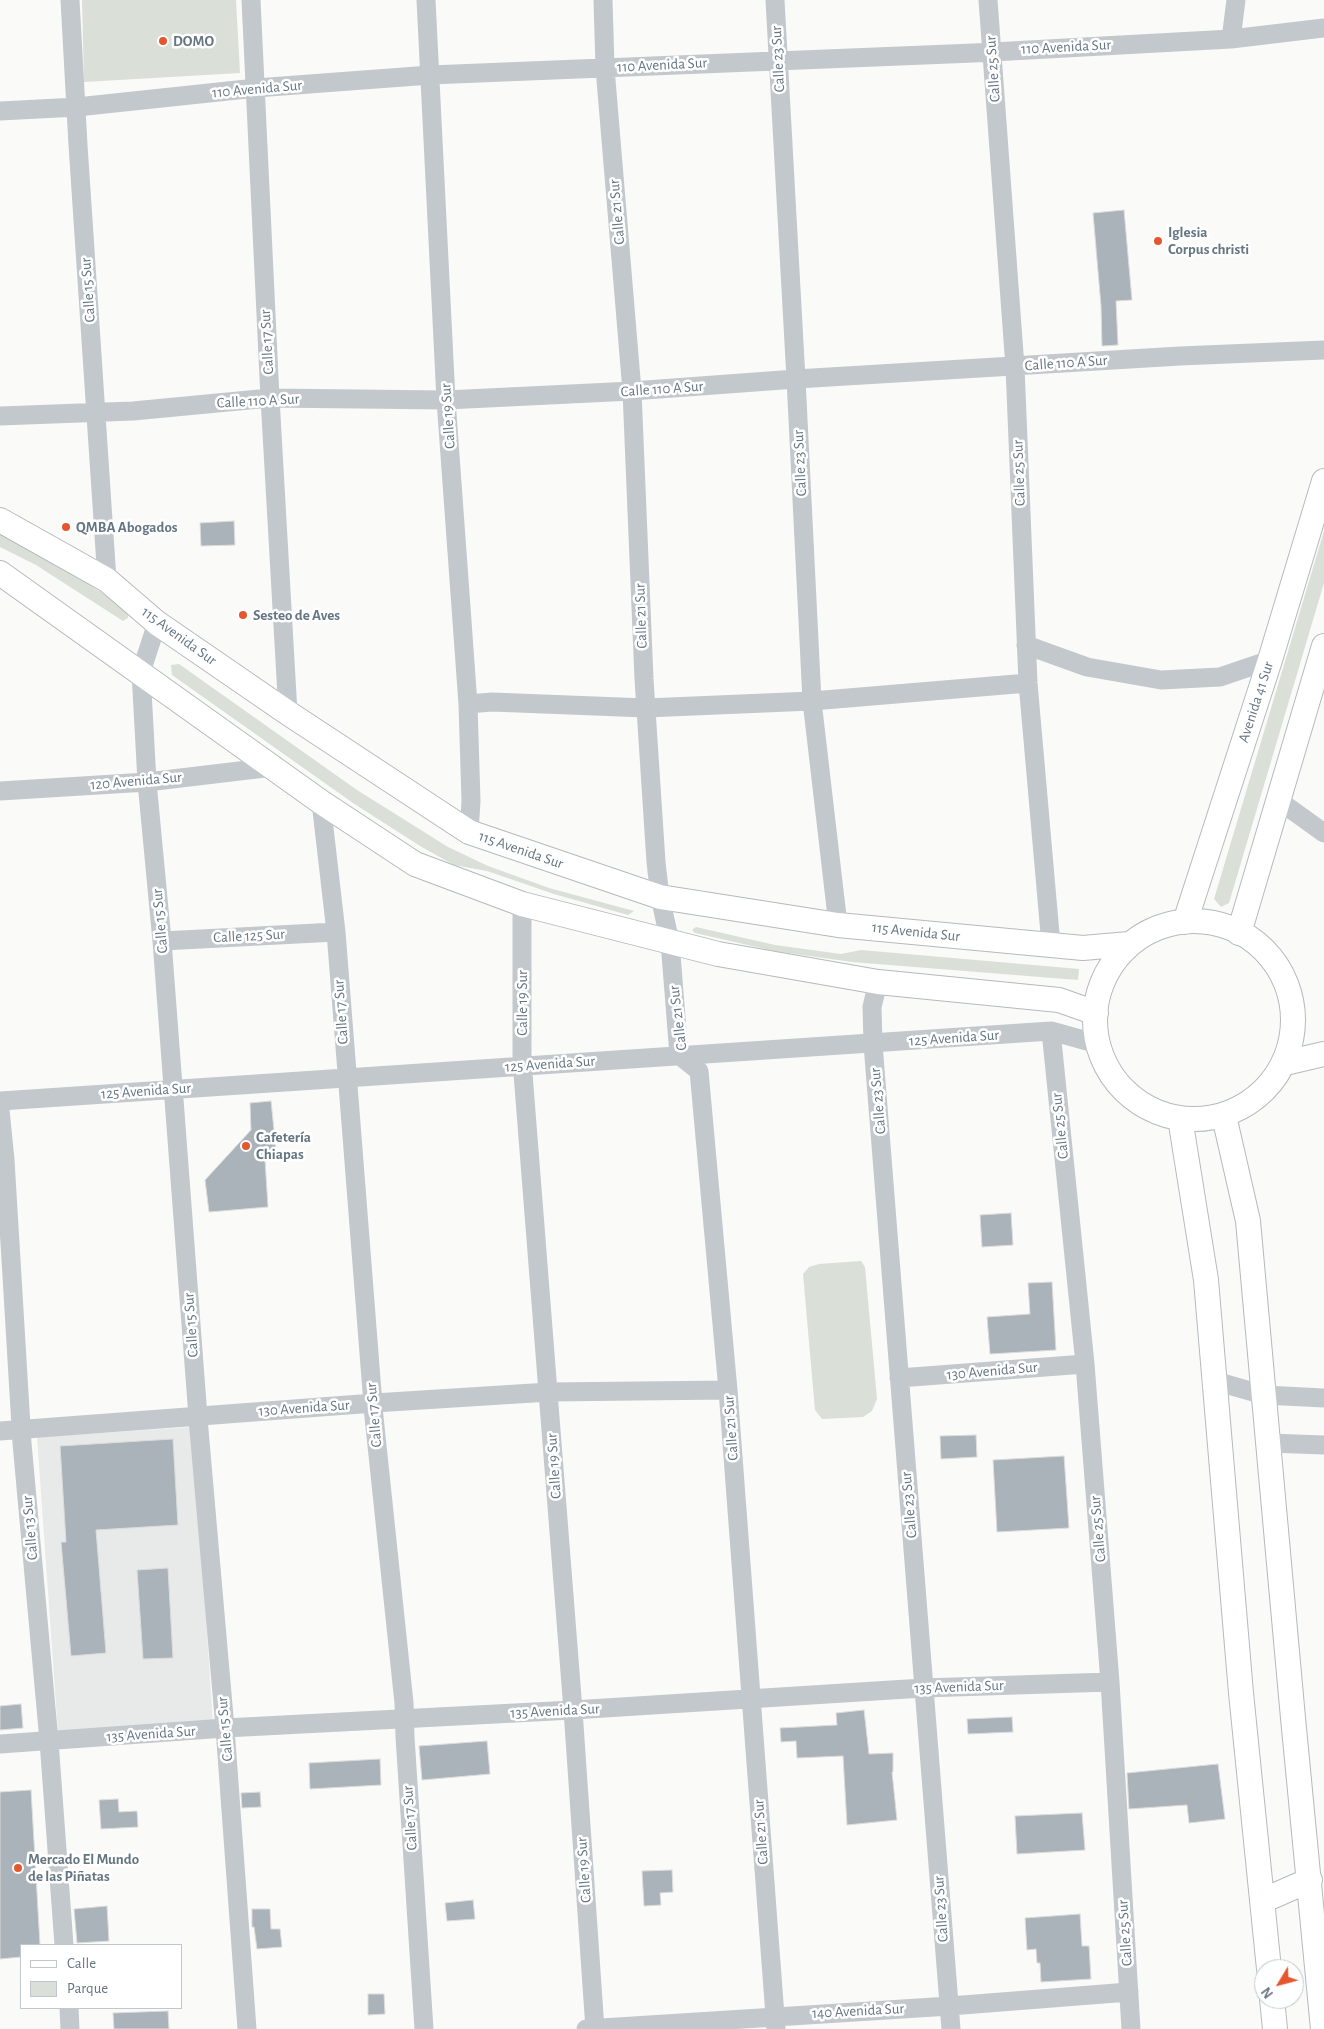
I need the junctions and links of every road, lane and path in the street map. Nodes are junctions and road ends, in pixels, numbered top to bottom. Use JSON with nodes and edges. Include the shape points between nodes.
{"nodes":[{"id":1,"x":70,"y":0,"type":"edge"},
{"id":2,"x":251,"y":0,"type":"edge"},
{"id":3,"x":426,"y":0,"type":"edge"},
{"id":4,"x":603,"y":0,"type":"edge"},
{"id":5,"x":775,"y":0,"type":"edge"},
{"id":6,"x":988,"y":0,"type":"edge"},
{"id":7,"x":1236,"y":0,"type":"edge"},
{"id":8,"x":1324,"y":28,"type":"edge"},
{"id":9,"x":1231,"y":39,"type":"junction"},
{"id":10,"x":992,"y":52,"type":"junction"},
{"id":11,"x":778,"y":60,"type":"junction"},
{"id":12,"x":606,"y":68,"type":"junction"},
{"id":13,"x":430,"y":75,"type":"junction"},
{"id":14,"x":256,"y":88,"type":"junction"},
{"id":15,"x":77,"y":106,"type":"junction"},
{"id":16,"x":0,"y":111,"type":"edge"},
{"id":17,"x":1324,"y":350,"type":"edge"},
{"id":18,"x":1015,"y":367,"type":"junction"},
{"id":19,"x":796,"y":379,"type":"junction"},
{"id":20,"x":632,"y":391,"type":"junction"},
{"id":21,"x":270,"y":398,"type":"junction"},
{"id":22,"x":446,"y":400,"type":"junction"},
{"id":23,"x":95,"y":414,"type":"junction"},
{"id":24,"x":0,"y":416,"type":"edge"},
{"id":25,"x":1324,"y":481,"type":"edge"},
{"id":26,"x":0,"y":520,"type":"edge"},
{"id":27,"x":0,"y":573,"type":"edge"},
{"id":28,"x":107,"y":580,"type":"junction"},
{"id":29,"x":157,"y":623,"type":"junction"},
{"id":30,"x":1026,"y":645,"type":"junction"},
{"id":31,"x":1324,"y":646,"type":"edge"},
{"id":32,"x":1270,"y":660,"type":"junction"},
{"id":33,"x":141,"y":672,"type":"junction"},
{"id":34,"x":1028,"y":683,"type":"junction"},
{"id":35,"x":812,"y":701,"type":"junction"},
{"id":36,"x":468,"y":704,"type":"junction"},
{"id":37,"x":646,"y":708,"type":"junction"},
{"id":38,"x":288,"y":713,"type":"junction"},
{"id":39,"x":272,"y":767,"type":"junction"},
{"id":40,"x":147,"y":782,"type":"junction"},
{"id":41,"x":0,"y":792,"type":"edge"},
{"id":42,"x":1278,"y":800,"type":"junction"},
{"id":43,"x":321,"y":802,"type":"junction"},
{"id":44,"x":469,"y":832,"type":"junction"},
{"id":45,"x":1324,"y":833,"type":"edge"},
{"id":46,"x":660,"y":897,"type":"junction"},
{"id":47,"x":522,"y":904,"type":"junction"},
{"id":48,"x":1185,"y":922,"type":"junction"},
{"id":49,"x":838,"y":925,"type":"junction"},
{"id":50,"x":336,"y":932,"type":"junction"},
{"id":51,"x":1238,"y":933,"type":"junction"},
{"id":52,"x":162,"y":941,"type":"junction"},
{"id":53,"x":670,"y":942,"type":"junction"},
{"id":54,"x":1129,"y":944,"type":"junction"},
{"id":55,"x":1051,"y":945,"type":"junction"},
{"id":56,"x":878,"y":982,"type":"junction"},
{"id":57,"x":1096,"y":1013,"type":"junction"},
{"id":58,"x":1051,"y":1031,"type":"junction"},
{"id":59,"x":873,"y":1044,"type":"junction"},
{"id":60,"x":1098,"y":1044,"type":"junction"},
{"id":61,"x":1324,"y":1054,"type":"edge"},
{"id":62,"x":679,"y":1055,"type":"junction"},
{"id":63,"x":1284,"y":1062,"type":"junction"},
{"id":64,"x":523,"y":1066,"type":"junction"},
{"id":65,"x":346,"y":1076,"type":"junction"},
{"id":66,"x":173,"y":1089,"type":"junction"},
{"id":67,"x":0,"y":1100,"type":"edge"},
{"id":68,"x":0,"y":1110,"type":"edge"},
{"id":69,"x":1224,"y":1116,"type":"junction"},
{"id":70,"x":1180,"y":1118,"type":"junction"},
{"id":71,"x":1084,"y":1364,"type":"junction"},
{"id":72,"x":899,"y":1378,"type":"junction"},
{"id":73,"x":1215,"y":1380,"type":"junction"},
{"id":74,"x":728,"y":1390,"type":"junction"},
{"id":75,"x":549,"y":1392,"type":"junction"},
{"id":76,"x":1264,"y":1395,"type":"junction"},
{"id":77,"x":1324,"y":1398,"type":"edge"},
{"id":78,"x":374,"y":1403,"type":"junction"},
{"id":79,"x":198,"y":1416,"type":"junction"},
{"id":80,"x":21,"y":1430,"type":"junction"},
{"id":81,"x":0,"y":1431,"type":"edge"},
{"id":82,"x":1269,"y":1443,"type":"junction"},
{"id":83,"x":1324,"y":1445,"type":"edge"},
{"id":84,"x":1110,"y":1682,"type":"junction"},
{"id":85,"x":924,"y":1688,"type":"junction"},
{"id":86,"x":751,"y":1698,"type":"junction"},
{"id":87,"x":573,"y":1710,"type":"junction"},
{"id":88,"x":404,"y":1720,"type":"junction"},
{"id":89,"x":225,"y":1728,"type":"junction"},
{"id":90,"x":50,"y":1741,"type":"junction"},
{"id":91,"x":0,"y":1744,"type":"edge"},
{"id":92,"x":1310,"y":1880,"type":"junction"},
{"id":93,"x":1262,"y":1901,"type":"junction"},
{"id":94,"x":64,"y":1944,"type":"edge"},
{"id":95,"x":1268,"y":1959,"type":"edge"},
{"id":96,"x":1129,"y":1992,"type":"junction"},
{"id":97,"x":950,"y":2006,"type":"junction"},
{"id":98,"x":69,"y":2009,"type":"edge"},
{"id":99,"x":1273,"y":2009,"type":"edge"},
{"id":100,"x":776,"y":2022,"type":"edge"},
{"id":101,"x":70,"y":2029,"type":"edge"},
{"id":102,"x":247,"y":2029,"type":"edge"},
{"id":103,"x":424,"y":2029,"type":"edge"},
{"id":104,"x":586,"y":2029,"type":"edge"},
{"id":105,"x":595,"y":2029,"type":"edge"},
{"id":106,"x":951,"y":2029,"type":"edge"},
{"id":107,"x":1131,"y":2029,"type":"edge"},
{"id":108,"x":1275,"y":2029,"type":"edge"},
{"id":109,"x":1323,"y":2029,"type":"edge"}],
"edges":[{"from":1,"to":15,"type":"street","name":"Calle 15 Sur"},
{"from":2,"to":14,"type":"street","name":"Calle 17 Sur"},
{"from":3,"to":13,"type":"street","name":"Calle 19 Sur"},
{"from":4,"to":12,"type":"street","name":"Calle 21 Sur"},
{"from":5,"to":11,"type":"street","name":"Calle 23 Sur"},
{"from":6,"to":10,"type":"street","name":"Calle 25 Sur"},
{"from":7,"to":9,"type":"street"},
{"from":8,"to":9,"type":"street","name":"110 Avenida Sur"},
{"from":9,"to":10,"type":"street","name":"110 Avenida Sur"},
{"from":10,"to":11,"type":"street","name":"110 Avenida Sur"},
{"from":10,"to":18,"type":"street","name":"Calle 25 Sur"},
{"from":11,"to":12,"type":"street","name":"110 Avenida Sur"},
{"from":11,"to":19,"type":"street","name":"Calle 23 Sur"},
{"from":12,"to":13,"type":"street","name":"110 Avenida Sur"},
{"from":12,"to":20,"type":"street","name":"Calle 21 Sur"},
{"from":13,"to":14,"type":"street","name":"110 Avenida Sur"},
{"from":13,"to":22,"type":"street","name":"Calle 19 Sur"},
{"from":14,"to":15,"type":"street","name":"110 Avenida Sur"},
{"from":14,"to":21,"type":"street","name":"Calle 17 Sur"},
{"from":15,"to":16,"type":"street","name":"110 Avenida Sur"},
{"from":15,"to":23,"type":"street","name":"Calle 15 Sur"},
{"from":17,"to":18,"type":"street","name":"Calle 110 A Sur"},
{"from":18,"to":19,"type":"street","name":"Calle 110 A Sur"},
{"from":18,"to":30,"type":"street","name":"Calle 25 Sur"},
{"from":19,"to":20,"type":"street","name":"Calle 110 A Sur"},
{"from":19,"to":35,"type":"street","name":"Calle 23 Sur"},
{"from":20,"to":22,"type":"street","name":"Calle 110 A Sur"},
{"from":20,"to":37,"type":"street","name":"Calle 21 Sur"},
{"from":21,"to":22,"type":"street","name":"Calle 110 A Sur"},
{"from":21,"to":23,"type":"street","name":"Calle 110 A Sur"},
{"from":21,"to":38,"type":"street","name":"Calle 17 Sur"},
{"from":22,"to":36,"type":"street","name":"Calle 19 Sur"},
{"from":23,"to":24,"type":"street","name":"Calle 110 A Sur"},
{"from":23,"to":28,"type":"street","name":"Calle 15 Sur"},
{"from":25,"to":32,"type":"main road","name":"Avenida 41 Sur"},
{"from":26,"to":28,"type":"main road","name":"115 Avenida Sur"},
{"from":27,"to":33,"type":"main road"},
{"from":28,"to":29,"type":"main road","name":"115 Avenida Sur"},
{"from":29,"to":33,"type":"street","name":"Calle 15 Sur"},
{"from":29,"to":38,"type":"main road","name":"115 Avenida Sur"},
{"from":30,"to":32,"type":"street","via":[[1087,667],[1161,680],[1220,676]]},
{"from":30,"to":34,"type":"street","name":"Calle 25 Sur"},
{"from":31,"to":42,"type":"main road"},
{"from":32,"to":48,"type":"main road","name":"Avenida 41 Sur"},
{"from":33,"to":39,"type":"main road"},
{"from":33,"to":40,"type":"street","name":"Calle 15 Sur"},
{"from":34,"to":35,"type":"street"},
{"from":34,"to":55,"type":"street","name":"Calle 25 Sur"},
{"from":35,"to":37,"type":"street"},
{"from":35,"to":49,"type":"street","name":"Calle 23 Sur"},
{"from":36,"to":37,"type":"street","via":[[492,702]]},
{"from":36,"to":44,"type":"street","name":"Calle 19 Sur"},
{"from":37,"to":46,"type":"street","name":"Calle 21 Sur"},
{"from":38,"to":44,"type":"main road","name":"115 Avenida Sur"},
{"from":39,"to":40,"type":"street","name":"120 Avenida Sur"},
{"from":39,"to":43,"type":"main road"},
{"from":40,"to":41,"type":"street","name":"120 Avenida Sur"},
{"from":40,"to":52,"type":"street","name":"Calle 15 Sur"},
{"from":42,"to":45,"type":"street"},
{"from":42,"to":51,"type":"main road"},
{"from":43,"to":47,"type":"main road","via":[[415,864]]},
{"from":43,"to":50,"type":"street","name":"Calle 17 Sur"},
{"from":44,"to":46,"type":"main road","name":"115 Avenida Sur"},
{"from":46,"to":49,"type":"main road","name":"115 Avenida Sur"},
{"from":46,"to":53,"type":"street","name":"Calle 21 Sur"},
{"from":47,"to":53,"type":"main road"},
{"from":47,"to":64,"type":"street","name":"Calle 19 Sur"},
{"from":48,"to":51,"type":"main road","via":[[1222,925]]},
{"from":48,"to":54,"type":"main road","via":[[1154,929]]},
{"from":49,"to":55,"type":"main road","name":"115 Avenida Sur"},
{"from":50,"to":52,"type":"street","name":"Calle 125 Sur"},
{"from":50,"to":65,"type":"street","name":"Calle 17 Sur"},
{"from":51,"to":63,"type":"main road","via":[[1252,940],[1274,962],[1290,995],[1293,1030]]},
{"from":52,"to":66,"type":"street","name":"Calle 15 Sur"},
{"from":53,"to":56,"type":"main road","via":[[718,954]]},
{"from":53,"to":62,"type":"street","name":"Calle 21 Sur"},
{"from":54,"to":55,"type":"main road","name":"115 Avenida Sur","via":[[1083,948]]},
{"from":54,"to":57,"type":"main road","via":[[1112,966],[1098,995]]},
{"from":56,"to":57,"type":"main road","via":[[1059,1000]]},
{"from":56,"to":59,"type":"street","name":"Calle 23 Sur","via":[[872,1007]]},
{"from":57,"to":60,"type":"main road"},
{"from":58,"to":59,"type":"street","name":"125 Avenida Sur"},
{"from":58,"to":60,"type":"street","name":"125 Avenida Sur"},
{"from":58,"to":71,"type":"street","name":"Calle 25 Sur"},
{"from":59,"to":62,"type":"street","name":"125 Avenida Sur"},
{"from":59,"to":72,"type":"street","name":"Calle 23 Sur"},
{"from":60,"to":70,"type":"main road","via":[[1114,1078],[1136,1101]]},
{"from":61,"to":63,"type":"main road"},
{"from":62,"to":64,"type":"street","name":"125 Avenida Sur"},
{"from":62,"to":74,"type":"street","name":"Calle 21 Sur","via":[[699,1070]]},
{"from":63,"to":69,"type":"main road","via":[[1268,1088],[1244,1107]]},
{"from":64,"to":65,"type":"street","name":"125 Avenida Sur"},
{"from":64,"to":75,"type":"street","name":"Calle 19 Sur"},
{"from":65,"to":66,"type":"street","name":"125 Avenida Sur"},
{"from":65,"to":78,"type":"street","name":"Calle 17 Sur"},
{"from":66,"to":67,"type":"street","name":"125 Avenida Sur"},
{"from":66,"to":79,"type":"street","name":"Calle 15 Sur"},
{"from":68,"to":80,"type":"street","name":"Calle 13 Sur"},
{"from":69,"to":70,"type":"main road","via":[[1193,1120]]},
{"from":69,"to":76,"type":"main road","via":[[1248,1221]]},
{"from":70,"to":73,"type":"main road","via":[[1206,1280]]},
{"from":71,"to":72,"type":"street","name":"130 Avenida Sur"},
{"from":71,"to":84,"type":"street","name":"Calle 25 Sur"},
{"from":72,"to":85,"type":"street","name":"Calle 23 Sur"},
{"from":73,"to":76,"type":"street"},
{"from":73,"to":93,"type":"main road"},
{"from":74,"to":75,"type":"street","name":"130 Avenida Sur"},
{"from":74,"to":86,"type":"street","name":"Calle 21 Sur"},
{"from":75,"to":78,"type":"street","name":"130 Avenida Sur"},
{"from":75,"to":87,"type":"street","name":"Calle 19 Sur"},
{"from":76,"to":77,"type":"street"},
{"from":76,"to":82,"type":"main road"},
{"from":78,"to":79,"type":"street","name":"130 Avenida Sur"},
{"from":78,"to":88,"type":"street","name":"Calle 17 Sur"},
{"from":79,"to":80,"type":"street","name":"130 Avenida Sur"},
{"from":79,"to":89,"type":"street","name":"Calle 15 Sur"},
{"from":80,"to":81,"type":"street","name":"130 Avenida Sur"},
{"from":80,"to":90,"type":"street","name":"Calle 13 Sur"},
{"from":82,"to":83,"type":"street"},
{"from":82,"to":92,"type":"main road"},
{"from":84,"to":85,"type":"street","name":"135 Avenida Sur"},
{"from":84,"to":96,"type":"street","name":"Calle 25 Sur"},
{"from":85,"to":86,"type":"street","name":"135 Avenida Sur"},
{"from":85,"to":97,"type":"street","name":"Calle 23 Sur"},
{"from":86,"to":87,"type":"street","name":"135 Avenida Sur"},
{"from":86,"to":100,"type":"street","name":"Calle 21 Sur"},
{"from":87,"to":88,"type":"street","name":"135 Avenida Sur"},
{"from":87,"to":105,"type":"street","name":"Calle 19 Sur"},
{"from":88,"to":89,"type":"street","name":"135 Avenida Sur"},
{"from":88,"to":103,"type":"street","name":"Calle 17 Sur"},
{"from":89,"to":90,"type":"street","name":"135 Avenida Sur"},
{"from":89,"to":102,"type":"street","name":"Calle 15 Sur"},
{"from":90,"to":91,"type":"street","name":"135 Avenida Sur"},
{"from":90,"to":94,"type":"street","name":"Calle 13 Sur"},
{"from":92,"to":93,"type":"main road"},
{"from":92,"to":109,"type":"main road"},
{"from":93,"to":95,"type":"main road"},
{"from":96,"to":97,"type":"street","name":"140 Avenida Sur"},
{"from":96,"to":107,"type":"street","name":"Calle 25 Sur"},
{"from":97,"to":100,"type":"street","name":"140 Avenida Sur"},
{"from":97,"to":106,"type":"street","name":"Calle 23 Sur"},
{"from":98,"to":101,"type":"street"},
{"from":99,"to":108,"type":"main road"},
{"from":100,"to":105,"type":"street","name":"140 Avenida Sur"},
{"from":104,"to":105,"type":"street","name":"140 Avenida Sur"}]}
